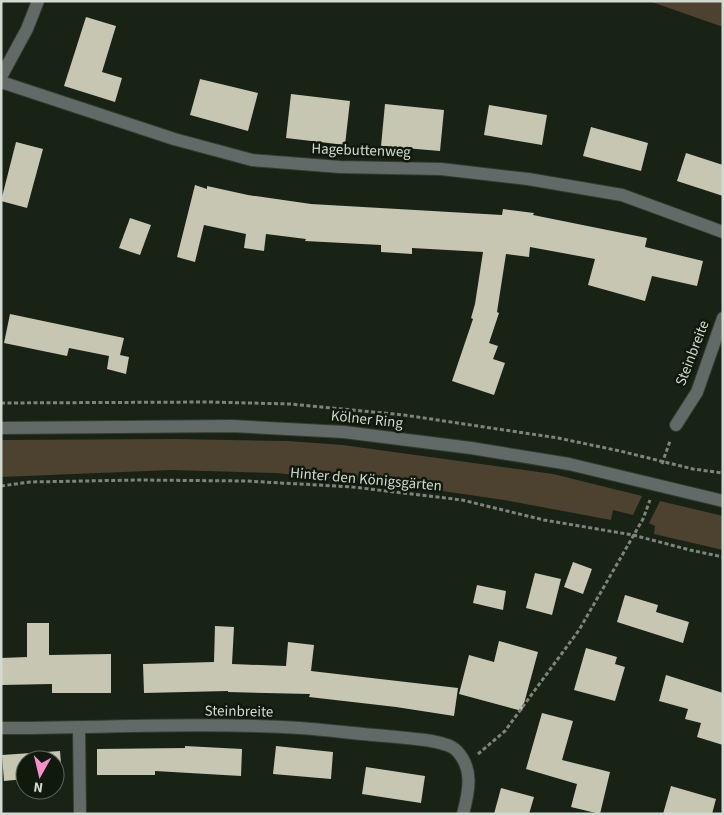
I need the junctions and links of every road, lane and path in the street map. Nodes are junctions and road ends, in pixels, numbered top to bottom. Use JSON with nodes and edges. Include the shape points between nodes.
{"nodes":[{"id":1,"x":38,"y":1,"type":"edge"},
{"id":2,"x":1,"y":77,"type":"edge"},
{"id":3,"x":1,"y":82,"type":"edge"},
{"id":4,"x":723,"y":232,"type":"edge"},
{"id":5,"x":723,"y":318,"type":"edge"},
{"id":6,"x":676,"y":425,"type":"joint"},
{"id":7,"x":1,"y":428,"type":"edge"},
{"id":8,"x":654,"y":485,"type":"junction"},
{"id":9,"x":1,"y":486,"type":"edge"},
{"id":10,"x":723,"y":501,"type":"edge"},
{"id":11,"x":633,"y":535,"type":"junction"},
{"id":12,"x":723,"y":557,"type":"edge"},
{"id":13,"x":1,"y":728,"type":"edge"},
{"id":14,"x":79,"y":728,"type":"junction"},
{"id":15,"x":466,"y":764,"type":"junction"},
{"id":16,"x":80,"y":814,"type":"edge"},
{"id":17,"x":463,"y":814,"type":"edge"}],
"edges":[{"from":1,"to":2,"type":"street"},
{"from":3,"to":4,"type":"street","name":"Hagebuttenweg","via":[[174,139],[252,160],[340,167],[441,169],[528,179],[622,195]]},
{"from":5,"to":6,"type":"street","name":"Steinbreite","via":[[697,392]]},
{"from":6,"to":8,"type":"path"},
{"from":7,"to":8,"type":"street","name":"Kölner Ring","via":[[232,426],[344,432],[570,464]]},
{"from":8,"to":10,"type":"street","name":"Kölner Ring"},
{"from":8,"to":11,"type":"path","via":[[646,512]]},
{"from":9,"to":11,"type":"path","name":"Hinter den Königsgärten","via":[[30,482],[148,480],[353,487],[462,500],[544,520]]},
{"from":11,"to":12,"type":"path","name":"Hinter den Königsgärten"},
{"from":11,"to":15,"type":"path","via":[[579,630],[511,724]]},
{"from":13,"to":14,"type":"street","name":"Steinbreite"},
{"from":14,"to":15,"type":"street","name":"Steinbreite","via":[[300,728],[432,741],[454,748]]},
{"from":14,"to":16,"type":"street"},
{"from":15,"to":17,"type":"street","via":[[469,779]]}]}
